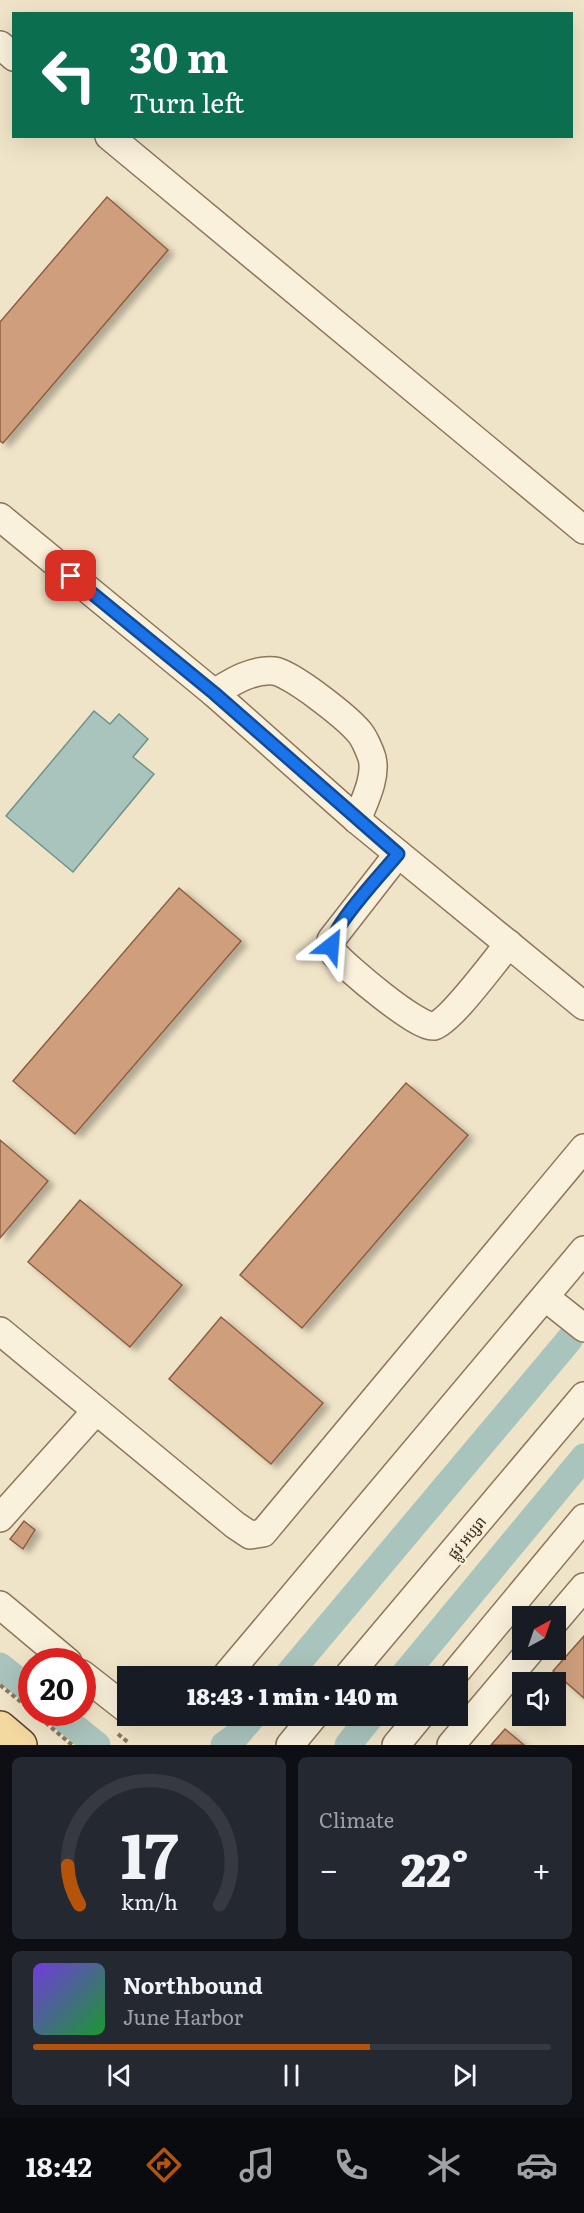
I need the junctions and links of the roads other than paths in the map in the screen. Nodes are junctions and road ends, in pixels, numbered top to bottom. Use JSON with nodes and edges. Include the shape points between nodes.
{"nodes":[{"id":1,"x":0,"y":45,"type":"edge"},
{"id":2,"x":12,"y":55,"type":"edge"},
{"id":3,"x":111,"y":138,"type":"edge"},
{"id":4,"x":0,"y":517,"type":"edge"},
{"id":5,"x":584,"y":530,"type":"edge"},
{"id":6,"x":214,"y":693,"type":"junction"},
{"id":7,"x":357,"y":820,"type":"junction"},
{"id":8,"x":398,"y":854,"type":"junction"},
{"id":9,"x":508,"y":944,"type":"junction"},
{"id":10,"x":584,"y":1006,"type":"edge"},
{"id":11,"x":584,"y":1148,"type":"edge"},
{"id":12,"x":584,"y":1250,"type":"edge"},
{"id":13,"x":545,"y":1297,"type":"junction"},
{"id":14,"x":584,"y":1329,"type":"edge"},
{"id":15,"x":2,"y":1336,"type":"edge"},
{"id":16,"x":584,"y":1396,"type":"edge"},
{"id":17,"x":96,"y":1411,"type":"junction"},
{"id":18,"x":6,"y":1500,"type":"edge"},
{"id":19,"x":584,"y":1518,"type":"edge"},
{"id":20,"x":584,"y":1587,"type":"edge"},
{"id":21,"x":0,"y":1605,"type":"edge"},
{"id":22,"x":566,"y":1608,"type":"edge"},
{"id":23,"x":52,"y":1648,"type":"edge"},
{"id":24,"x":523,"y":1660,"type":"edge"},
{"id":25,"x":234,"y":1666,"type":"edge"},
{"id":26,"x":356,"y":1666,"type":"edge"},
{"id":27,"x":461,"y":1666,"type":"edge"},
{"id":28,"x":96,"y":1685,"type":"edge"},
{"id":29,"x":117,"y":1701,"type":"edge"},
{"id":30,"x":306,"y":1726,"type":"edge"},
{"id":31,"x":412,"y":1726,"type":"edge"},
{"id":32,"x":0,"y":1728,"type":"edge"},
{"id":33,"x":20,"y":1745,"type":"edge"},
{"id":34,"x":290,"y":1745,"type":"edge"},
{"id":35,"x":396,"y":1745,"type":"edge"},
{"id":36,"x":451,"y":1745,"type":"edge"}],
"edges":[{"from":1,"to":2,"type":"street"},
{"from":3,"to":5,"type":"street"},
{"from":4,"to":6,"type":"street"},
{"from":6,"to":7,"type":"street"},
{"from":6,"to":7,"type":"street","via":[[257,672],[276,671],[299,681],[360,733],[372,758],[371,780]]},
{"from":7,"to":8,"type":"street"},
{"from":8,"to":9,"type":"street"},
{"from":8,"to":9,"type":"street","via":[[331,940],[333,951],[353,971],[414,1019],[428,1026],[436,1025],[458,1005]]},
{"from":9,"to":10,"type":"street"},
{"from":11,"to":17,"type":"street","via":[[263,1533],[250,1535],[235,1525]]},
{"from":12,"to":13,"type":"street"},
{"from":13,"to":14,"type":"street"},
{"from":13,"to":25,"type":"street"},
{"from":15,"to":17,"type":"street"},
{"from":16,"to":26,"type":"street","name":"ផ្លូវ អប្សរា"},
{"from":17,"to":18,"type":"street"},
{"from":19,"to":27,"type":"street"},
{"from":20,"to":22,"type":"street"},
{"from":21,"to":23,"type":"street"},
{"from":24,"to":36,"type":"street"},
{"from":28,"to":29,"type":"street"},
{"from":30,"to":34,"type":"street"},
{"from":31,"to":35,"type":"street"},
{"from":32,"to":33,"type":"main road"}]}
